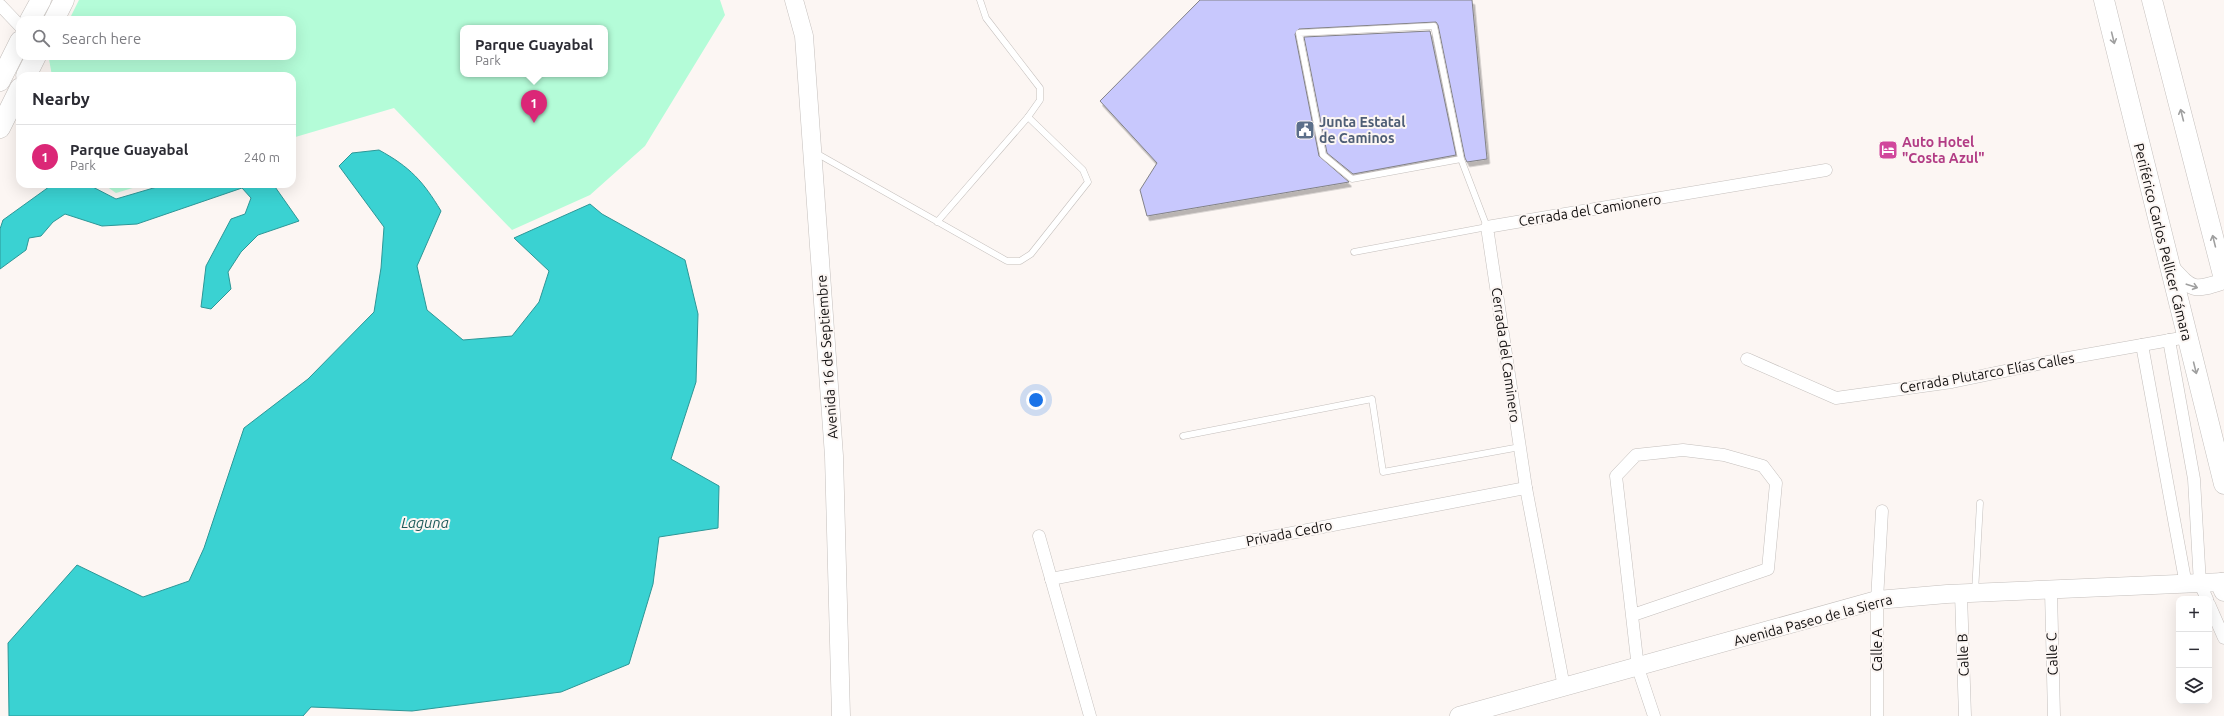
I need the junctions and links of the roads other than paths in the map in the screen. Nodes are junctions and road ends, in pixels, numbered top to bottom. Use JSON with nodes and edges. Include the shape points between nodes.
{"nodes":[{"id":1,"x":41,"y":0,"type":"edge"},
{"id":2,"x":64,"y":0,"type":"edge"},
{"id":3,"x":794,"y":0,"type":"edge"},
{"id":4,"x":980,"y":0,"type":"edge"},
{"id":5,"x":2104,"y":0,"type":"edge"},
{"id":6,"x":2152,"y":0,"type":"edge"},
{"id":7,"x":0,"y":5,"type":"edge"},
{"id":8,"x":32,"y":16,"type":"edge"},
{"id":9,"x":56,"y":16,"type":"edge"},
{"id":10,"x":16,"y":22,"type":"edge"},
{"id":11,"x":16,"y":49,"type":"edge"},
{"id":12,"x":34,"y":60,"type":"edge"},
{"id":13,"x":28,"y":72,"type":"edge"},
{"id":14,"x":0,"y":81,"type":"edge"},
{"id":15,"x":16,"y":96,"type":"edge"},
{"id":16,"x":1028,"y":117,"type":"junction"},
{"id":17,"x":0,"y":128,"type":"edge"},
{"id":18,"x":812,"y":152,"type":"junction"},
{"id":19,"x":1461,"y":159,"type":"junction"},
{"id":20,"x":1826,"y":170,"type":"dead end"},
{"id":21,"x":937,"y":222,"type":"junction"},
{"id":22,"x":1487,"y":227,"type":"junction"},
{"id":23,"x":1354,"y":252,"type":"dead end"},
{"id":24,"x":2168,"y":264,"type":"junction"},
{"id":25,"x":2224,"y":280,"type":"edge"},
{"id":26,"x":2178,"y":338,"type":"junction"},
{"id":27,"x":2142,"y":345,"type":"junction"},
{"id":28,"x":1747,"y":359,"type":"dead end"},
{"id":29,"x":1183,"y":436,"type":"dead end"},
{"id":30,"x":1520,"y":447,"type":"junction"},
{"id":31,"x":2224,"y":484,"type":"edge"},
{"id":32,"x":1526,"y":488,"type":"junction"},
{"id":33,"x":1980,"y":503,"type":"dead end"},
{"id":34,"x":1882,"y":511,"type":"dead end"},
{"id":35,"x":1039,"y":536,"type":"dead end"},
{"id":36,"x":1051,"y":579,"type":"junction"},
{"id":37,"x":2223,"y":585,"type":"edge"},
{"id":38,"x":2198,"y":589,"type":"edge"},
{"id":39,"x":2051,"y":591,"type":"junction"},
{"id":40,"x":1968,"y":594,"type":"junction"},
{"id":41,"x":1877,"y":600,"type":"junction"},
{"id":42,"x":2212,"y":611,"type":"edge"},
{"id":43,"x":1633,"y":614,"type":"junction"},
{"id":44,"x":2224,"y":638,"type":"edge"},
{"id":45,"x":1638,"y":668,"type":"junction"},
{"id":46,"x":1564,"y":687,"type":"junction"},
{"id":47,"x":841,"y":716,"type":"edge"},
{"id":48,"x":1090,"y":716,"type":"edge"},
{"id":49,"x":1460,"y":716,"type":"edge"},
{"id":50,"x":1654,"y":716,"type":"edge"},
{"id":51,"x":1877,"y":716,"type":"edge"},
{"id":52,"x":1965,"y":716,"type":"edge"},
{"id":53,"x":2054,"y":716,"type":"edge"}],
"edges":[{"from":1,"to":8,"type":"main road"},
{"from":2,"to":9,"type":"main road"},
{"from":3,"to":18,"type":"main road","name":"Avenida 16 de Septiembre","via":[[804,36]]},
{"from":4,"to":16,"type":"lane","via":[[986,18],[1040,88],[1040,100]]},
{"from":5,"to":24,"type":"main road","name":"Periférico Carlos Pellicer Cámara","one_way":true},
{"from":25,"to":6,"type":"main road","one_way":true},
{"from":7,"to":10,"type":"street"},
{"from":11,"to":14,"type":"main road"},
{"from":12,"to":13,"type":"main road"},
{"from":15,"to":17,"type":"main road"},
{"from":16,"to":21,"type":"lane"},
{"from":16,"to":21,"type":"lane","via":[[1083,170],[1088,182],[1031,254],[1020,261],[1007,261]]},
{"from":18,"to":21,"type":"lane"},
{"from":18,"to":47,"type":"main road","name":"Avenida 16 de Septiembre","via":[[834,456]]},
{"from":19,"to":19,"type":"lane","name":"Cerrada del Caminero","via":[[1352,179],[1323,155],[1299,33],[1434,26]]},
{"from":19,"to":22,"type":"lane","name":"Cerrada del Caminero"},
{"from":20,"to":22,"type":"street","name":"Cerrada del Camionero"},
{"from":22,"to":23,"type":"lane","name":"Cerrada del Camionero"},
{"from":22,"to":30,"type":"street","name":"Cerrada del Caminero"},
{"from":24,"to":25,"type":"street","one_way":true,"via":[[2186,284],[2202,288]]},
{"from":24,"to":26,"type":"main road","name":"Periférico Carlos Pellicer Cámara"},
{"from":26,"to":27,"type":"street","name":"Cerrada Plutarco Elías Calles"},
{"from":26,"to":31,"type":"main road","name":"Periférico Carlos Pellicer Cámara","one_way":true},
{"from":26,"to":38,"type":"street","via":[[2194,479]]},
{"from":27,"to":28,"type":"street","name":"Cerrada Plutarco Elías Calles","via":[[1952,382],[1836,398]]},
{"from":27,"to":38,"type":"street"},
{"from":29,"to":30,"type":"lane","via":[[1372,399],[1383,472]]},
{"from":30,"to":32,"type":"street","name":"Cerrada del Caminero"},
{"from":32,"to":36,"type":"street","name":"Privada Cedro"},
{"from":32,"to":46,"type":"street","name":"Cerrada del Caminero"},
{"from":33,"to":40,"type":"lane"},
{"from":34,"to":41,"type":"street","name":"Calle A"},
{"from":35,"to":36,"type":"street"},
{"from":36,"to":48,"type":"street"},
{"from":37,"to":38,"type":"main road","name":"Avenida Paseo de la Sierra"},
{"from":38,"to":39,"type":"main road","name":"Avenida Paseo de la Sierra"},
{"from":39,"to":40,"type":"main road","name":"Avenida Paseo de la Sierra"},
{"from":39,"to":53,"type":"street","name":"Calle C"},
{"from":40,"to":41,"type":"main road","name":"Avenida Paseo de la Sierra"},
{"from":40,"to":52,"type":"street","name":"Calle B"},
{"from":41,"to":45,"type":"main road","name":"Avenida Paseo de la Sierra"},
{"from":41,"to":51,"type":"street","name":"Calle A"},
{"from":42,"to":44,"type":"street"},
{"from":43,"to":43,"type":"street","via":[[1616,476],[1636,455],[1683,450],[1724,455],[1763,466],[1776,483],[1768,569]]},
{"from":43,"to":45,"type":"street"},
{"from":45,"to":46,"type":"main road","name":"Avenida Paseo de la Sierra"},
{"from":45,"to":50,"type":"street"},
{"from":46,"to":49,"type":"main road","name":"Avenida Paseo de la Sierra"}]}
